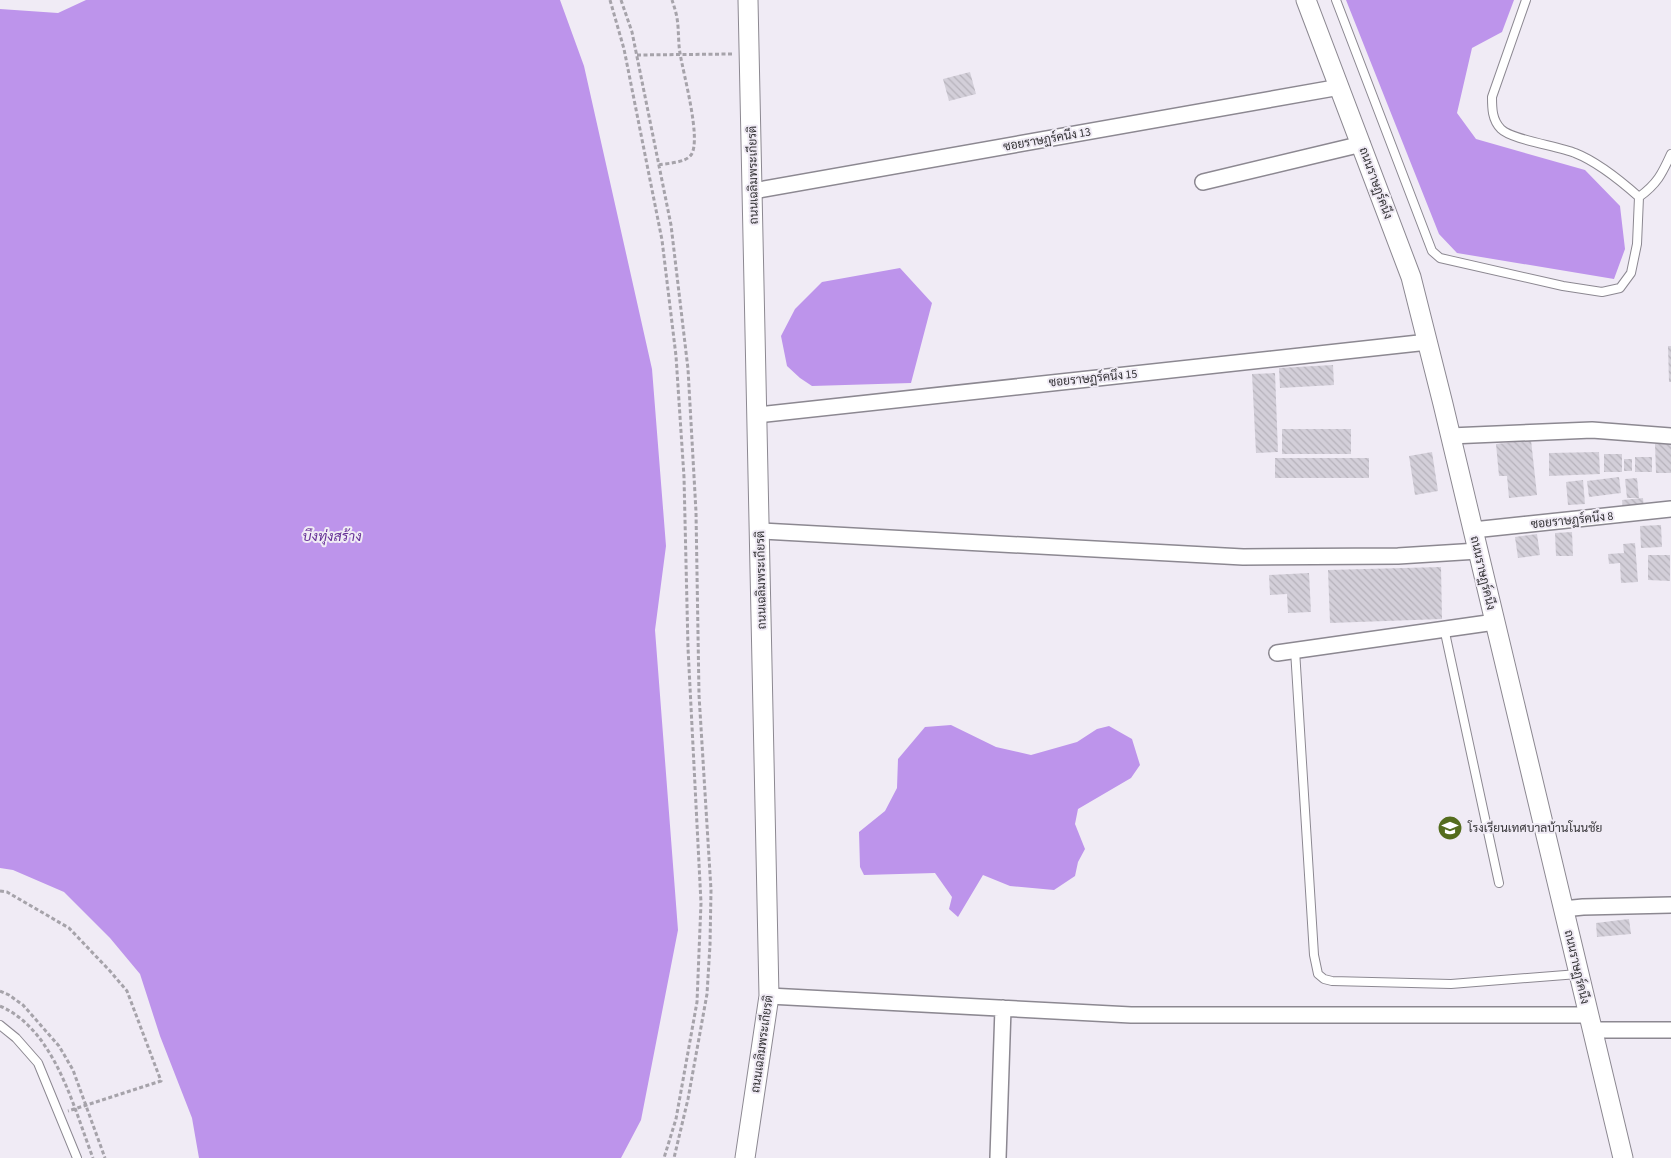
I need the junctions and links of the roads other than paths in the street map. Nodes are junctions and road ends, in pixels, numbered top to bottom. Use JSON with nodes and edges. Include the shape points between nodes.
{"nodes":[{"id":1,"x":748,"y":0,"type":"edge"},
{"id":2,"x":1306,"y":0,"type":"edge"},
{"id":3,"x":1336,"y":0,"type":"edge"},
{"id":4,"x":1526,"y":0,"type":"edge"},
{"id":5,"x":1340,"y":87,"type":"junction"},
{"id":6,"x":1362,"y":144,"type":"junction"},
{"id":7,"x":1671,"y":154,"type":"edge"},
{"id":8,"x":1203,"y":182,"type":"dead end"},
{"id":9,"x":753,"y":191,"type":"junction"},
{"id":10,"x":1639,"y":197,"type":"junction"},
{"id":11,"x":1428,"y":342,"type":"junction"},
{"id":12,"x":758,"y":415,"type":"junction"},
{"id":13,"x":1450,"y":436,"type":"junction"},
{"id":14,"x":1671,"y":436,"type":"edge"},
{"id":15,"x":1671,"y":509,"type":"edge"},
{"id":16,"x":1473,"y":530,"type":"junction"},
{"id":17,"x":760,"y":531,"type":"junction"},
{"id":18,"x":1478,"y":551,"type":"junction"},
{"id":19,"x":1495,"y":622,"type":"junction"},
{"id":20,"x":1444,"y":628,"type":"junction"},
{"id":21,"x":1295,"y":650,"type":"junction"},
{"id":22,"x":1277,"y":653,"type":"dead end"},
{"id":23,"x":1499,"y":883,"type":"dead end"},
{"id":24,"x":1671,"y":905,"type":"edge"},
{"id":25,"x":1563,"y":909,"type":"junction"},
{"id":26,"x":1579,"y":974,"type":"junction"},
{"id":27,"x":770,"y":996,"type":"junction"},
{"id":28,"x":1003,"y":1008,"type":"junction"},
{"id":29,"x":1590,"y":1022,"type":"junction"},
{"id":30,"x":0,"y":1025,"type":"edge"},
{"id":31,"x":1671,"y":1030,"type":"edge"},
{"id":32,"x":77,"y":1158,"type":"edge"},
{"id":33,"x":745,"y":1158,"type":"edge"},
{"id":34,"x":998,"y":1158,"type":"edge"},
{"id":35,"x":1623,"y":1158,"type":"edge"}],
"edges":[{"from":1,"to":9,"type":"street","name":"ถนนเฉลิมพระเกียรติ"},
{"from":2,"to":5,"type":"street","name":"ถนนราษฏร์คนึง"},
{"from":3,"to":10,"type":"lane","via":[[1432,251],[1440,258],[1563,286],[1602,292],[1620,288],[1632,273]]},
{"from":4,"to":10,"type":"lane","via":[[1492,96],[1495,121],[1502,131],[1576,153],[1617,177]]},
{"from":5,"to":6,"type":"street","name":"ถนนราษฏร์คนึง"},
{"from":5,"to":9,"type":"street","name":"ซอยราษฏร์คนึง 13"},
{"from":6,"to":8,"type":"street"},
{"from":6,"to":11,"type":"street","name":"ถนนราษฏร์คนึง","via":[[1411,277]]},
{"from":7,"to":10,"type":"lane","via":[[1662,176]]},
{"from":9,"to":12,"type":"street","name":"ถนนเฉลิมพระเกียรติ"},
{"from":11,"to":12,"type":"street","name":"ซอยราษฏร์คนึง 15"},
{"from":11,"to":13,"type":"street","name":"ถนนราษฏร์คนึง"},
{"from":12,"to":17,"type":"street","name":"ถนนเฉลิมพระเกียรติ"},
{"from":13,"to":14,"type":"street","via":[[1592,430]]},
{"from":13,"to":16,"type":"street","name":"ถนนราษฏร์คนึง"},
{"from":15,"to":16,"type":"street","name":"ซอยราษฏร์คนึง 8"},
{"from":16,"to":18,"type":"street","name":"ถนนราษฏร์คนึง"},
{"from":17,"to":18,"type":"street","via":[[1243,557],[1398,556]]},
{"from":17,"to":27,"type":"street","name":"ถนนเฉลิมพระเกียรติ"},
{"from":18,"to":19,"type":"street","name":"ถนนราษฏร์คนึง"},
{"from":19,"to":20,"type":"street"},
{"from":19,"to":25,"type":"street","name":"ถนนราษฏร์คนึง"},
{"from":20,"to":21,"type":"street"},
{"from":20,"to":23,"type":"lane"},
{"from":21,"to":22,"type":"street"},
{"from":21,"to":26,"type":"lane","via":[[1318,974],[1332,981],[1451,984]]},
{"from":24,"to":25,"type":"street"},
{"from":25,"to":26,"type":"street","name":"ถนนราษฏร์คนึง"},
{"from":26,"to":29,"type":"street","name":"ถนนราษฏร์คนึง"},
{"from":27,"to":28,"type":"street"},
{"from":27,"to":33,"type":"street","name":"ถนนเฉลิมพระเกียรติ"},
{"from":28,"to":29,"type":"street","via":[[1131,1015]]},
{"from":28,"to":34,"type":"street"},
{"from":29,"to":31,"type":"street"},
{"from":29,"to":35,"type":"street","name":"ถนนราษฏร์คนึง"},
{"from":30,"to":32,"type":"lane","via":[[38,1062]]}]}
